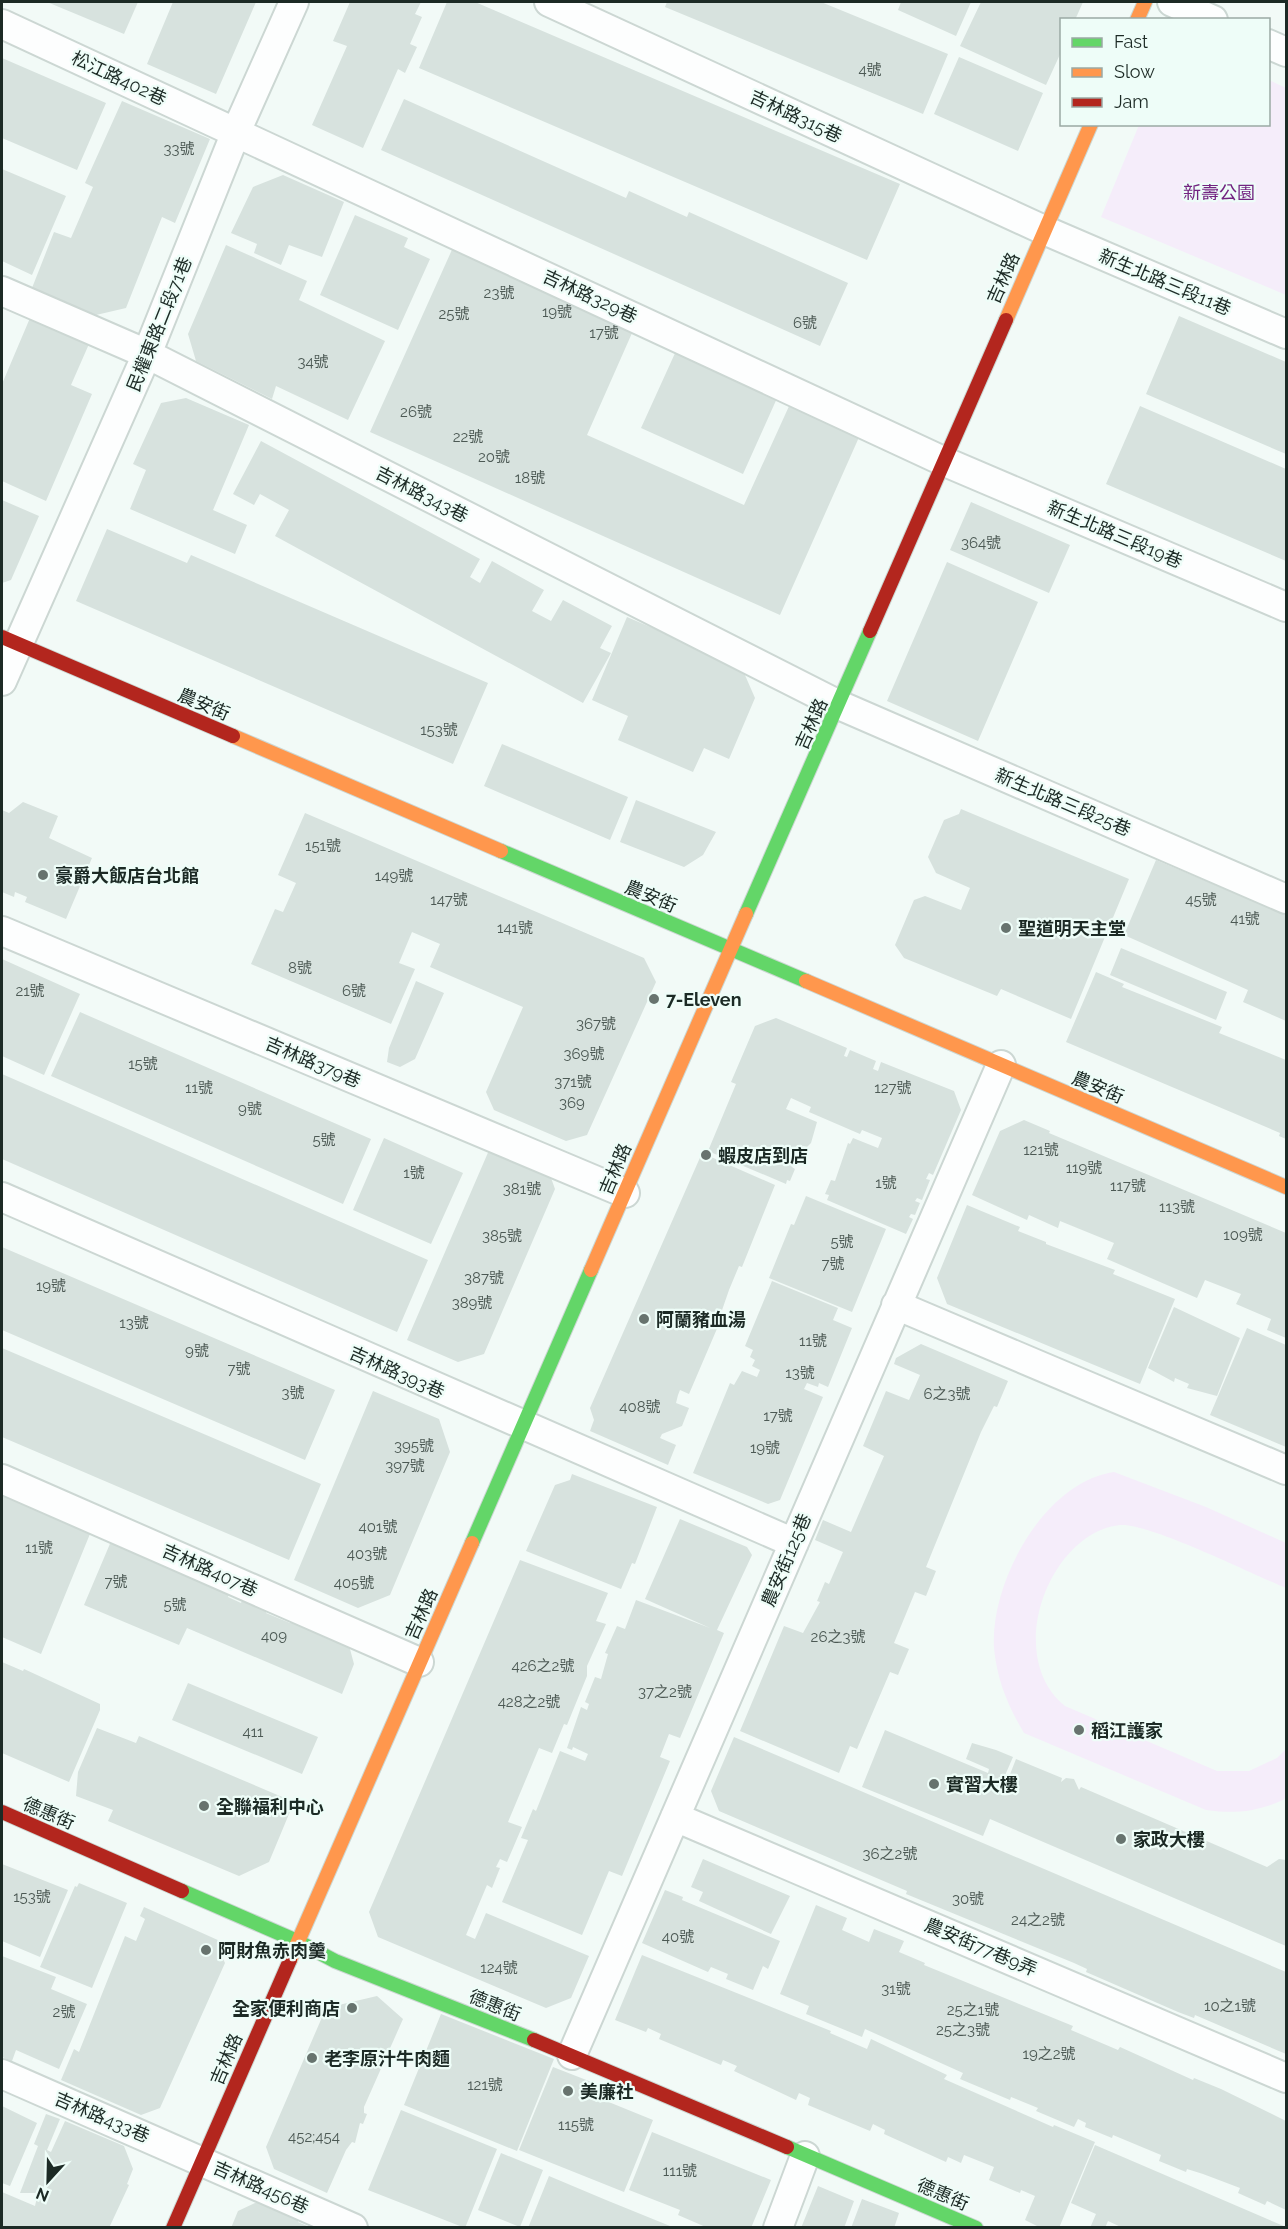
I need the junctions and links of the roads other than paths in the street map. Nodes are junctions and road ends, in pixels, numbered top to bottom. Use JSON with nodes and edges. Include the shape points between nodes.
{"nodes":[{"id":1,"x":294,"y":2,"type":"edge"},
{"id":2,"x":549,"y":2,"type":"edge"},
{"id":3,"x":1145,"y":2,"type":"edge"},
{"id":4,"x":1172,"y":2,"type":"edge"},
{"id":5,"x":1138,"y":18,"type":"edge"},
{"id":6,"x":1208,"y":18,"type":"edge"},
{"id":7,"x":2,"y":24,"type":"edge"},
{"id":8,"x":1270,"y":44,"type":"edge"},
{"id":9,"x":1287,"y":52,"type":"edge"},
{"id":10,"x":1090,"y":126,"type":"edge"},
{"id":11,"x":236,"y":132,"type":"junction"},
{"id":12,"x":1044,"y":230,"type":"junction"},
{"id":13,"x":2,"y":291,"type":"edge"},
{"id":14,"x":1287,"y":334,"type":"edge"},
{"id":15,"x":147,"y":354,"type":"junction"},
{"id":16,"x":943,"y":461,"type":"junction"},
{"id":17,"x":1287,"y":607,"type":"edge"},
{"id":18,"x":11,"y":641,"type":"edge"},
{"id":19,"x":2,"y":681,"type":"edge"},
{"id":20,"x":839,"y":705,"type":"junction"},
{"id":21,"x":1287,"y":899,"type":"edge"},
{"id":22,"x":2,"y":931,"type":"edge"},
{"id":23,"x":730,"y":949,"type":"junction"},
{"id":24,"x":1000,"y":1065,"type":"junction"},
{"id":25,"x":1287,"y":1187,"type":"edge"},
{"id":26,"x":625,"y":1193,"type":"junction"},
{"id":27,"x":2,"y":1197,"type":"edge"},
{"id":28,"x":896,"y":1305,"type":"junction"},
{"id":29,"x":522,"y":1426,"type":"junction"},
{"id":30,"x":1287,"y":1470,"type":"edge"},
{"id":31,"x":2,"y":1479,"type":"edge"},
{"id":32,"x":794,"y":1543,"type":"junction"},
{"id":33,"x":419,"y":1662,"type":"junction"},
{"id":34,"x":2,"y":1812,"type":"edge"},
{"id":35,"x":675,"y":1816,"type":"junction"},
{"id":36,"x":297,"y":1941,"type":"junction"},
{"id":37,"x":572,"y":2055,"type":"junction"},
{"id":38,"x":2,"y":2074,"type":"edge"},
{"id":39,"x":1287,"y":2078,"type":"edge"},
{"id":40,"x":805,"y":2156,"type":"junction"},
{"id":41,"x":202,"y":2160,"type":"junction"},
{"id":42,"x":172,"y":2228,"type":"edge"},
{"id":43,"x":353,"y":2228,"type":"edge"},
{"id":44,"x":778,"y":2228,"type":"edge"},
{"id":45,"x":976,"y":2228,"type":"edge"}],
"edges":[{"from":1,"to":11,"type":"street","name":"民權東路二段71巷"},
{"from":2,"to":12,"type":"street","name":"吉林路315巷"},
{"from":3,"to":5,"type":"street"},
{"from":4,"to":6,"type":"street"},
{"from":7,"to":11,"type":"street","name":"松江路402巷"},
{"from":8,"to":9,"type":"street"},
{"from":10,"to":12,"type":"street","name":"吉林路"},
{"from":11,"to":15,"type":"street","name":"民權東路二段71巷"},
{"from":11,"to":16,"type":"street","name":"吉林路329巷"},
{"from":12,"to":14,"type":"street","name":"新生北路三段11巷"},
{"from":12,"to":16,"type":"street","name":"吉林路"},
{"from":13,"to":15,"type":"street","name":"吉林路343巷"},
{"from":15,"to":18,"type":"street","name":"民權東路二段71巷"},
{"from":15,"to":20,"type":"street","name":"吉林路343巷"},
{"from":16,"to":17,"type":"street","name":"新生北路三段19巷"},
{"from":16,"to":20,"type":"street","name":"吉林路"},
{"from":18,"to":19,"type":"street","name":"民權東路二段71巷"},
{"from":18,"to":23,"type":"street","name":"農安街"},
{"from":20,"to":21,"type":"street","name":"新生北路三段25巷"},
{"from":20,"to":23,"type":"street","name":"吉林路"},
{"from":22,"to":26,"type":"street","name":"吉林路379巷"},
{"from":23,"to":24,"type":"street","name":"農安街"},
{"from":23,"to":26,"type":"street","name":"吉林路"},
{"from":24,"to":25,"type":"street","name":"農安街"},
{"from":24,"to":28,"type":"street","name":"農安街125巷"},
{"from":26,"to":29,"type":"street","name":"吉林路"},
{"from":27,"to":29,"type":"street","name":"吉林路393巷"},
{"from":28,"to":30,"type":"street"},
{"from":28,"to":32,"type":"street","name":"農安街125巷"},
{"from":29,"to":32,"type":"street","name":"吉林路393巷"},
{"from":29,"to":33,"type":"street","name":"吉林路"},
{"from":31,"to":33,"type":"street","name":"吉林路407巷"},
{"from":32,"to":35,"type":"street","name":"農安街125巷"},
{"from":33,"to":36,"type":"street","name":"吉林路"},
{"from":34,"to":36,"type":"street","name":"德惠街"},
{"from":35,"to":37,"type":"street","name":"農安街125巷"},
{"from":35,"to":39,"type":"street","name":"農安街77巷9弄"},
{"from":36,"to":37,"type":"street","name":"德惠街","via":[[335,1961]]},
{"from":36,"to":41,"type":"street","name":"吉林路"},
{"from":37,"to":40,"type":"street","name":"德惠街"},
{"from":38,"to":41,"type":"street","name":"吉林路433巷"},
{"from":40,"to":44,"type":"street"},
{"from":40,"to":45,"type":"street","name":"德惠街"},
{"from":41,"to":42,"type":"street","name":"吉林路"},
{"from":41,"to":43,"type":"street","name":"吉林路456巷"}]}
